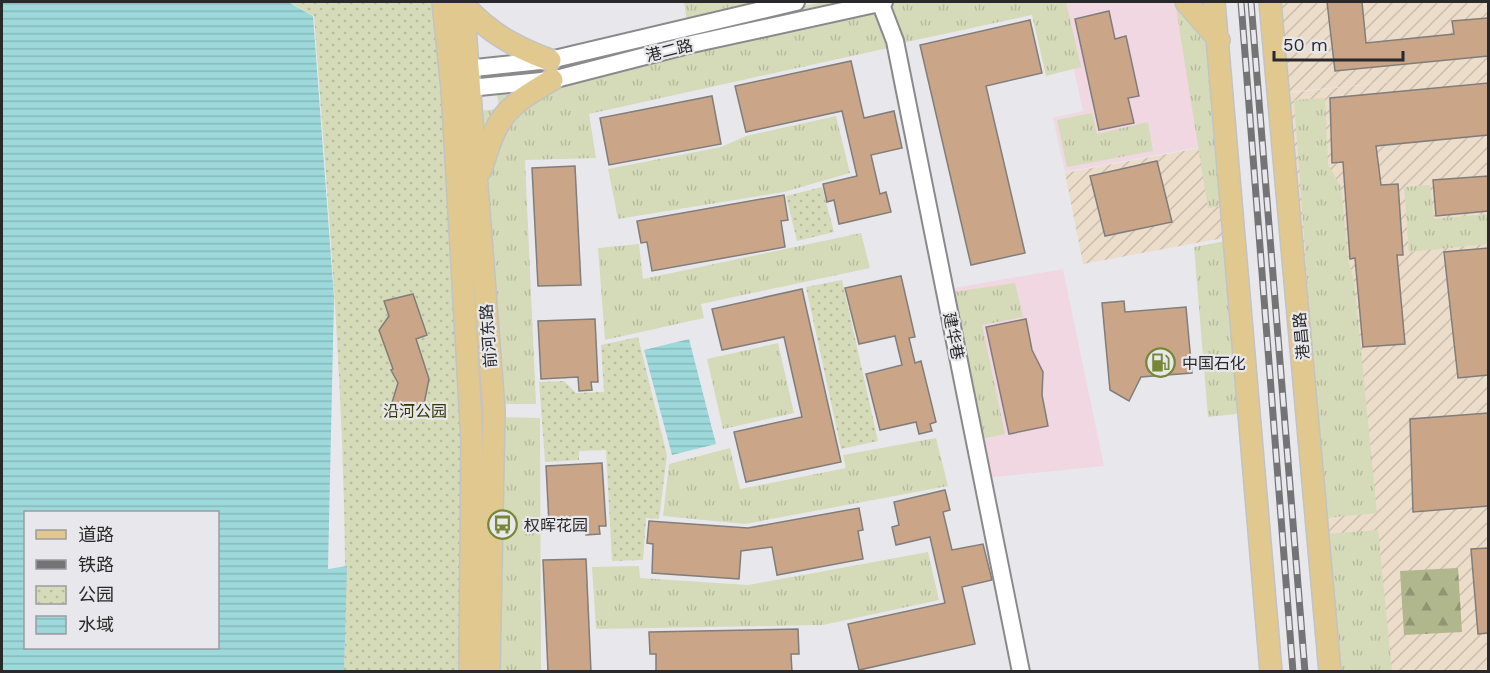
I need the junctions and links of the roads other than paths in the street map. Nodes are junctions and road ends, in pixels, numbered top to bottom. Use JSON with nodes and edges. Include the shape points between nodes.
{"nodes":[{"id":1,"x":796,"y":2,"type":"edge"},
{"id":2,"x":882,"y":2,"type":"edge"},
{"id":3,"x":1186,"y":2,"type":"edge"},
{"id":4,"x":1214,"y":2,"type":"edge"},
{"id":5,"x":457,"y":3,"type":"edge"},
{"id":6,"x":1272,"y":4,"type":"edge"},
{"id":7,"x":1219,"y":40,"type":"junction"},
{"id":8,"x":551,"y":70,"type":"junction"},
{"id":9,"x":461,"y":79,"type":"junction"},
{"id":10,"x":477,"y":182,"type":"junction"},
{"id":11,"x":470,"y":672,"type":"edge"},
{"id":12,"x":489,"y":672,"type":"edge"},
{"id":13,"x":1021,"y":672,"type":"edge"},
{"id":14,"x":1271,"y":672,"type":"edge"},
{"id":15,"x":1329,"y":672,"type":"edge"}],
"edges":[{"from":1,"to":8,"type":"street","name":"港二路"},
{"from":2,"to":8,"type":"street","name":"港二路"},
{"from":2,"to":13,"type":"street","name":"建华巷","via":[[895,41]]},
{"from":3,"to":7,"type":"main road"},
{"from":4,"to":7,"type":"main road"},
{"from":5,"to":8,"type":"main road","via":[[496,36]]},
{"from":5,"to":9,"type":"main road","name":"前河东路"},
{"from":6,"to":15,"type":"main road","name":"港昌路"},
{"from":7,"to":14,"type":"main road"},
{"from":8,"to":9,"type":"street","name":"港二路"},
{"from":8,"to":10,"type":"main road","via":[[506,110],[492,135]]},
{"from":9,"to":10,"type":"main road","name":"前河东路"},
{"from":9,"to":11,"type":"main road","name":"前河东路","via":[[472,440]]},
{"from":10,"to":12,"type":"main road","name":"前河东路","via":[[494,410]]}]}
